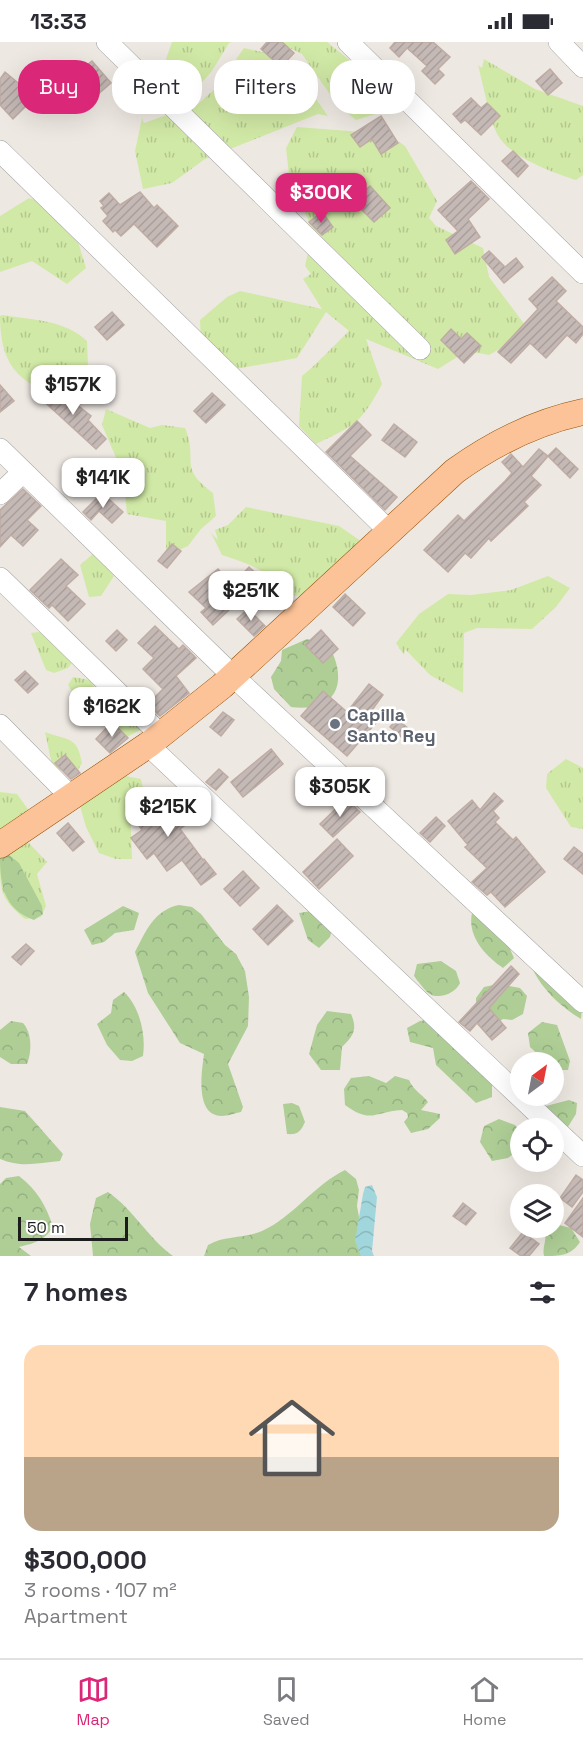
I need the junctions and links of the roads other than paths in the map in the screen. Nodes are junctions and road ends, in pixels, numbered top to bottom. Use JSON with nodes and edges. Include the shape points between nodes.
{"nodes":[{"id":1,"x":107,"y":42,"type":"edge"},
{"id":2,"x":348,"y":42,"type":"edge"},
{"id":3,"x":559,"y":42,"type":"edge"},
{"id":4,"x":583,"y":67,"type":"edge"},
{"id":5,"x":0,"y":151,"type":"edge"},
{"id":6,"x":583,"y":273,"type":"edge"},
{"id":7,"x":420,"y":349,"type":"dead end"},
{"id":8,"x":583,"y":412,"type":"edge"},
{"id":9,"x":0,"y":449,"type":"edge"},
{"id":10,"x":23,"y":472,"type":"junction"},
{"id":11,"x":0,"y":494,"type":"edge"},
{"id":12,"x":390,"y":531,"type":"junction"},
{"id":13,"x":0,"y":578,"type":"edge"},
{"id":14,"x":233,"y":676,"type":"junction"},
{"id":15,"x":0,"y":725,"type":"edge"},
{"id":16,"x":155,"y":740,"type":"junction"},
{"id":17,"x":72,"y":798,"type":"junction"},
{"id":18,"x":0,"y":845,"type":"edge"},
{"id":19,"x":583,"y":1002,"type":"edge"},
{"id":20,"x":583,"y":1156,"type":"edge"}],
"edges":[{"from":1,"to":7,"type":"street"},
{"from":2,"to":6,"type":"street"},
{"from":3,"to":4,"type":"street"},
{"from":5,"to":12,"type":"street"},
{"from":8,"to":12,"type":"main road","via":[[534,426],[479,453]]},
{"from":9,"to":10,"type":"street"},
{"from":10,"to":11,"type":"street"},
{"from":10,"to":14,"type":"street"},
{"from":12,"to":14,"type":"main road"},
{"from":13,"to":16,"type":"street"},
{"from":14,"to":16,"type":"main road"},
{"from":14,"to":19,"type":"street"},
{"from":15,"to":17,"type":"street"},
{"from":16,"to":17,"type":"main road"},
{"from":16,"to":20,"type":"street"},
{"from":17,"to":18,"type":"main road"}]}
